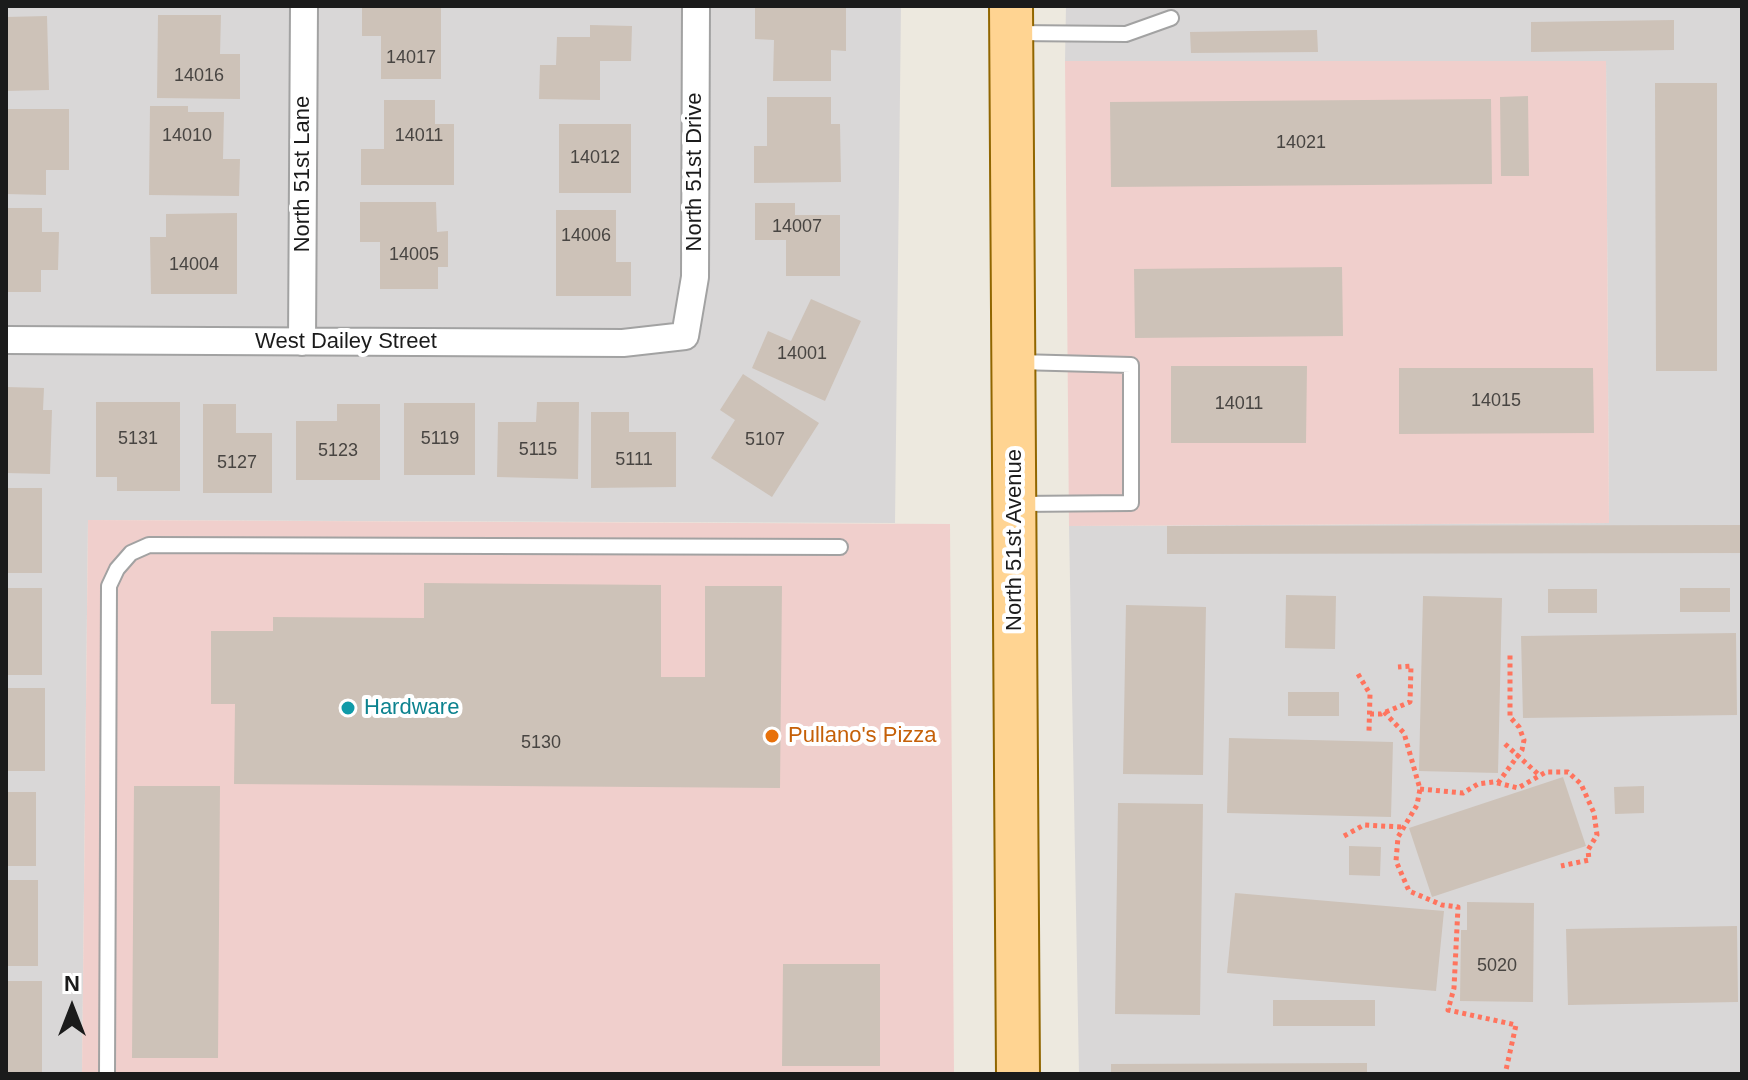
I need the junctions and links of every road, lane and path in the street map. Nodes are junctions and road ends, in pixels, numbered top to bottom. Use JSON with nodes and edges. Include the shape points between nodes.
{"nodes":[{"id":1,"x":304,"y":6,"type":"edge"},
{"id":2,"x":696,"y":6,"type":"edge"},
{"id":3,"x":1171,"y":18,"type":"dead end"},
{"id":4,"x":1010,"y":19,"type":"edge"},
{"id":5,"x":685,"y":336,"type":"joint"},
{"id":6,"x":6,"y":340,"type":"edge"},
{"id":7,"x":302,"y":342,"type":"junction"},
{"id":8,"x":1013,"y":361,"type":"junction"},
{"id":9,"x":1015,"y":504,"type":"junction"},
{"id":10,"x":840,"y":547,"type":"dead end"},
{"id":11,"x":1510,"y":652,"type":"dead end"},
{"id":12,"x":1398,"y":667,"type":"dead end"},
{"id":13,"x":1358,"y":674,"type":"dead end"},
{"id":14,"x":1384,"y":712,"type":"junction"},
{"id":15,"x":1370,"y":714,"type":"junction"},
{"id":16,"x":1369,"y":731,"type":"dead end"},
{"id":17,"x":1505,"y":744,"type":"dead end"},
{"id":18,"x":1518,"y":755,"type":"junction"},
{"id":19,"x":1539,"y":775,"type":"junction"},
{"id":20,"x":1498,"y":783,"type":"junction"},
{"id":21,"x":1420,"y":789,"type":"junction"},
{"id":22,"x":1401,"y":827,"type":"junction"},
{"id":23,"x":1344,"y":836,"type":"dead end"},
{"id":24,"x":1561,"y":866,"type":"dead end"},
{"id":25,"x":1506,"y":1070,"type":"dead end"},
{"id":26,"x":107,"y":1074,"type":"edge"},
{"id":27,"x":1018,"y":1074,"type":"edge"}],
"edges":[{"from":1,"to":7,"type":"street","name":"North 51st Lane"},
{"from":2,"to":5,"type":"street","name":"North 51st Drive","via":[[695,277]]},
{"from":3,"to":4,"type":"lane","via":[[1126,34]]},
{"from":4,"to":8,"type":"main road","name":"North 51st Avenue"},
{"from":5,"to":7,"type":"street","name":"West Dailey Street","via":[[623,343]]},
{"from":6,"to":7,"type":"street","name":"West Dailey Street"},
{"from":8,"to":9,"type":"main road","name":"North 51st Avenue"},
{"from":8,"to":9,"type":"lane","via":[[1131,365],[1131,503]]},
{"from":9,"to":27,"type":"main road","name":"North 51st Avenue"},
{"from":10,"to":26,"type":"lane","via":[[149,545],[131,553],[109,586]]},
{"from":11,"to":18,"type":"path","via":[[1510,717],[1524,740]]},
{"from":12,"to":14,"type":"path","via":[[1411,666],[1410,702]]},
{"from":13,"to":15,"type":"path","via":[[1370,694]]},
{"from":14,"to":15,"type":"path"},
{"from":14,"to":21,"type":"path","via":[[1404,733]]},
{"from":15,"to":16,"type":"path"},
{"from":17,"to":18,"type":"path"},
{"from":18,"to":19,"type":"path"},
{"from":18,"to":20,"type":"path"},
{"from":19,"to":20,"type":"path","via":[[1518,788]]},
{"from":19,"to":24,"type":"path","via":[[1568,772],[1581,784],[1596,821],[1589,860]]},
{"from":20,"to":21,"type":"path","via":[[1478,784],[1463,793]]},
{"from":21,"to":22,"type":"path","via":[[1417,805]]},
{"from":22,"to":23,"type":"path","via":[[1364,825]]},
{"from":22,"to":25,"type":"path","via":[[1396,861],[1409,891],[1458,907],[1448,1010],[1516,1025]]}]}
